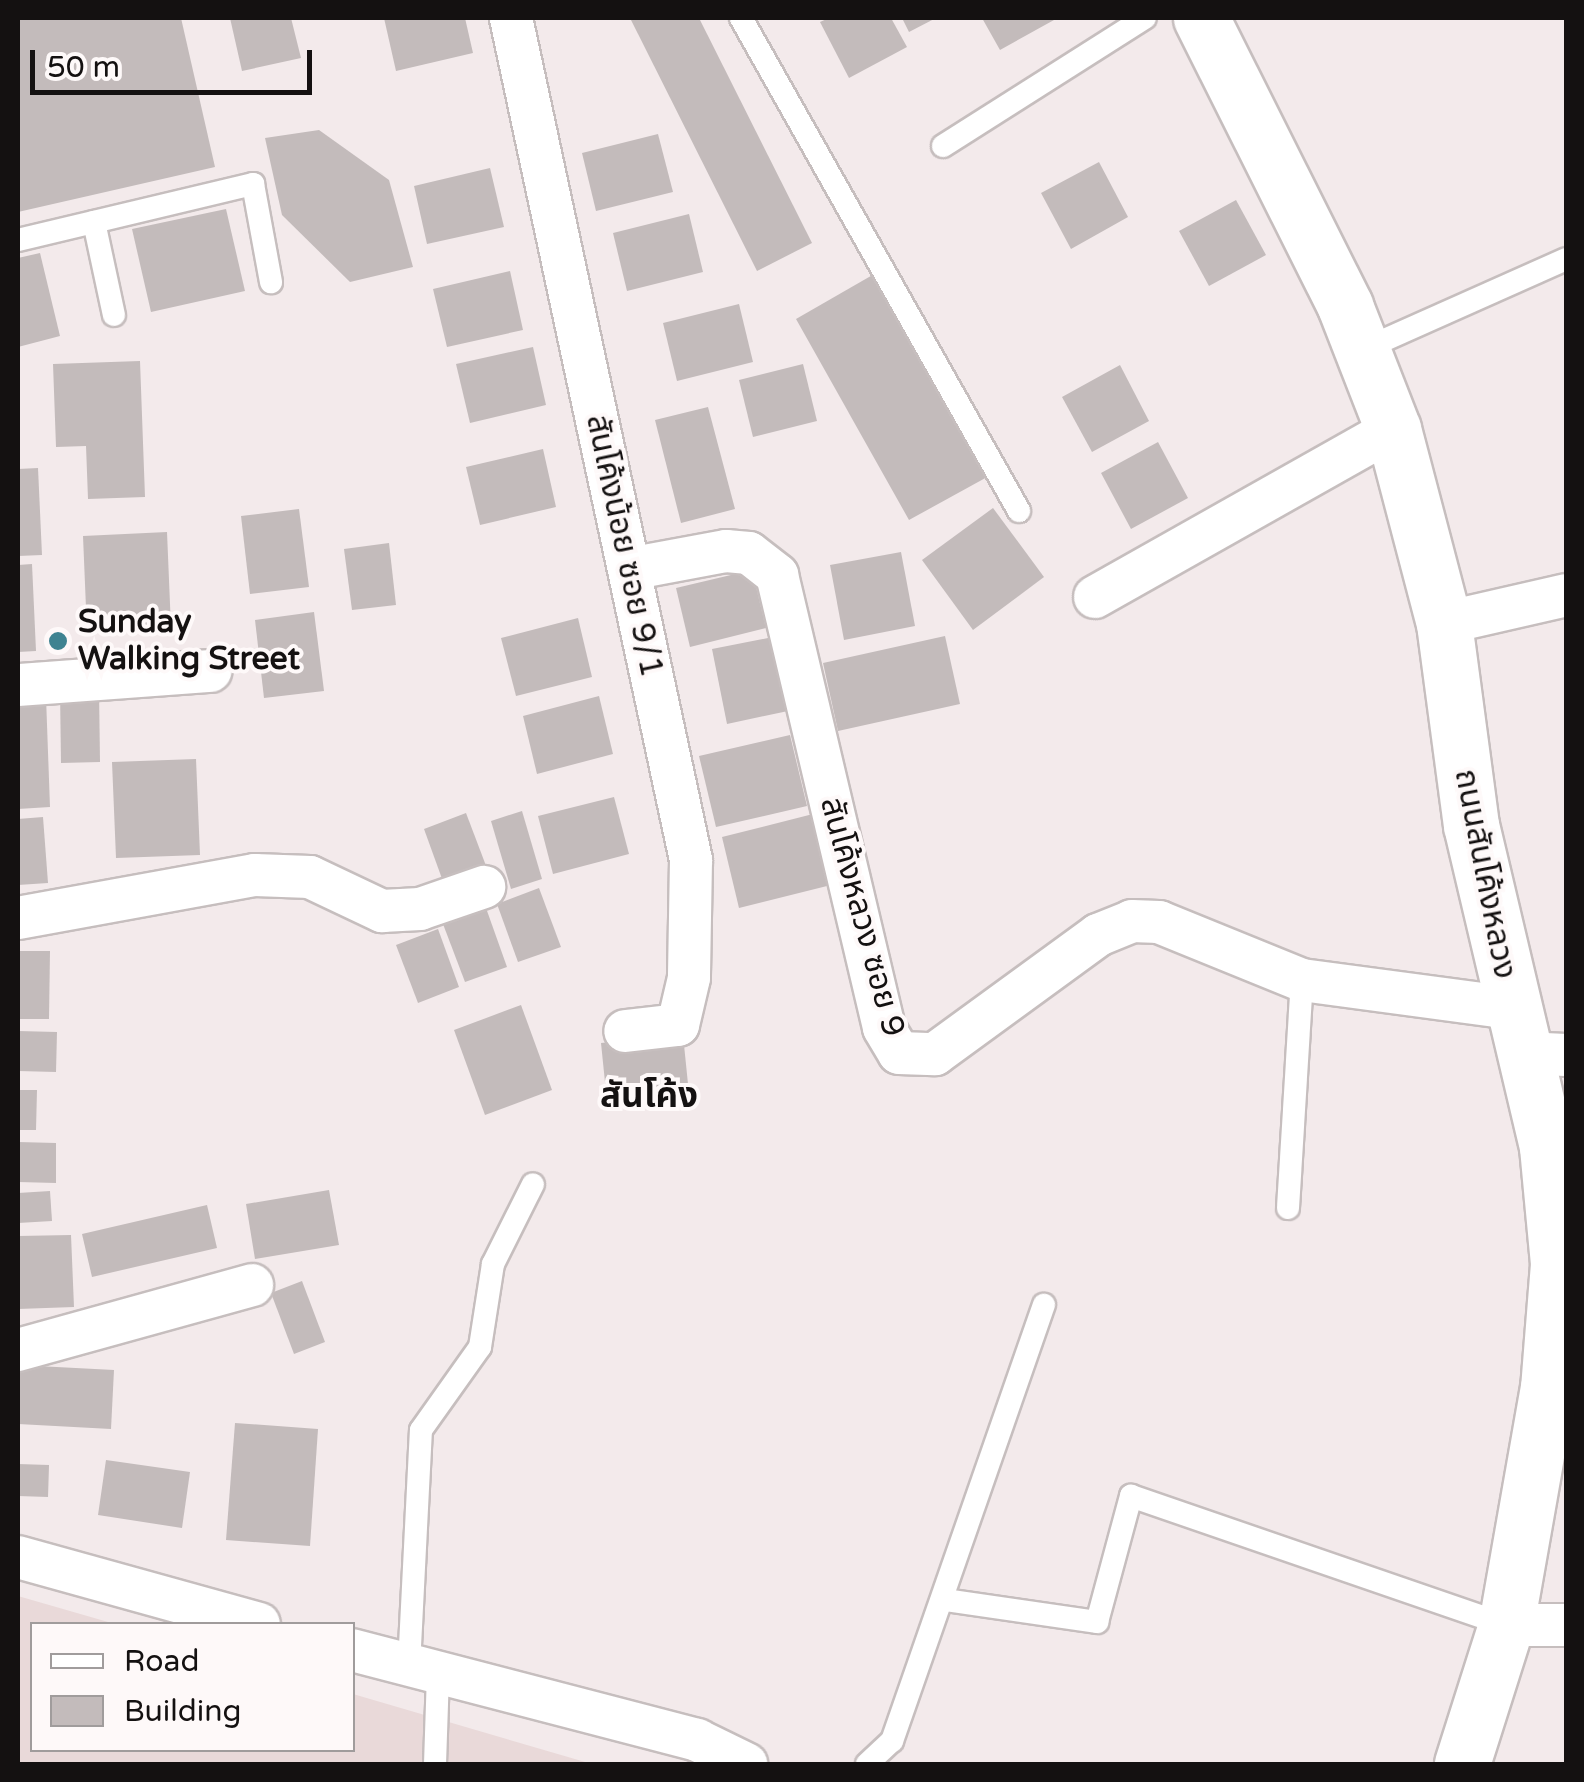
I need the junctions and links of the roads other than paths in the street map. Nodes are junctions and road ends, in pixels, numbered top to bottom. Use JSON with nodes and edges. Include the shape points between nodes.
{"nodes":[{"id":1,"x":511,"y":18,"type":"edge"},
{"id":2,"x":741,"y":18,"type":"edge"},
{"id":3,"x":1145,"y":18,"type":"edge"},
{"id":4,"x":1201,"y":18,"type":"edge"},
{"id":5,"x":943,"y":146,"type":"dead end"},
{"id":6,"x":94,"y":222,"type":"junction"},
{"id":7,"x":18,"y":240,"type":"edge"},
{"id":8,"x":1566,"y":258,"type":"edge"},
{"id":9,"x":271,"y":282,"type":"dead end"},
{"id":10,"x":114,"y":316,"type":"dead end"},
{"id":11,"x":1362,"y":350,"type":"junction"},
{"id":12,"x":1393,"y":429,"type":"junction"},
{"id":13,"x":1019,"y":511,"type":"dead end"},
{"id":14,"x":629,"y":569,"type":"junction"},
{"id":15,"x":1566,"y":595,"type":"edge"},
{"id":16,"x":1095,"y":597,"type":"dead end"},
{"id":17,"x":1444,"y":623,"type":"junction"},
{"id":18,"x":210,"y":671,"type":"dead end"},
{"id":19,"x":18,"y":685,"type":"edge"},
{"id":20,"x":484,"y":886,"type":"dead end"},
{"id":21,"x":18,"y":918,"type":"edge"},
{"id":22,"x":1302,"y":980,"type":"junction"},
{"id":23,"x":625,"y":1031,"type":"dead end"},
{"id":24,"x":1534,"y":1039,"type":"edge"},
{"id":25,"x":533,"y":1184,"type":"dead end"},
{"id":26,"x":1288,"y":1208,"type":"dead end"},
{"id":27,"x":252,"y":1285,"type":"dead end"},
{"id":28,"x":1044,"y":1304,"type":"dead end"},
{"id":29,"x":18,"y":1350,"type":"edge"},
{"id":30,"x":18,"y":1557,"type":"edge"},
{"id":31,"x":945,"y":1600,"type":"junction"},
{"id":32,"x":253,"y":1622,"type":"edge"},
{"id":33,"x":1566,"y":1624,"type":"edge"},
{"id":34,"x":1506,"y":1625,"type":"junction"},
{"id":35,"x":355,"y":1651,"type":"edge"},
{"id":36,"x":423,"y":1670,"type":"junction"},
{"id":37,"x":435,"y":1764,"type":"edge"},
{"id":38,"x":746,"y":1764,"type":"edge"},
{"id":39,"x":867,"y":1764,"type":"edge"},
{"id":40,"x":1462,"y":1764,"type":"edge"}],
"edges":[{"from":1,"to":14,"type":"street","name":"สันโค้งน้อย ซอย 9/1"},
{"from":2,"to":13,"type":"lane"},
{"from":3,"to":5,"type":"lane"},
{"from":4,"to":11,"type":"street","name":"ถนนสันโค้งหลวง"},
{"from":6,"to":7,"type":"lane"},
{"from":6,"to":9,"type":"lane","via":[[253,184]]},
{"from":6,"to":10,"type":"lane"},
{"from":8,"to":11,"type":"lane"},
{"from":11,"to":12,"type":"street","name":"ถนนสันโค้งหลวง"},
{"from":12,"to":16,"type":"street"},
{"from":12,"to":17,"type":"street","name":"ถนนสันโค้งหลวง"},
{"from":14,"to":22,"type":"street","name":"สันโค้งหลวง ซอย 9","via":[[726,551],[749,553],[776,575],[884,1028],[898,1053],[935,1054],[1098,935],[1132,921],[1158,922]]},
{"from":14,"to":23,"type":"street","name":"สันโค้งน้อย ซอย 9/1","via":[[691,860],[689,978],[678,1026]]},
{"from":15,"to":17,"type":"street"},
{"from":17,"to":24,"type":"street","name":"ถนนสันโค้งหลวง","via":[[1471,825]]},
{"from":18,"to":19,"type":"street"},
{"from":20,"to":21,"type":"street","via":[[420,909],[382,911],[310,877],[255,875]]},
{"from":22,"to":24,"type":"street","name":"สันโค้งหลวง ซอย 9"},
{"from":22,"to":26,"type":"lane"},
{"from":24,"to":34,"type":"street","name":"ถนนสันโค้งหลวง","via":[[1558,1264],[1548,1387]]},
{"from":25,"to":36,"type":"lane","via":[[493,1264],[480,1347],[420,1430]]},
{"from":27,"to":29,"type":"street"},
{"from":28,"to":31,"type":"lane"},
{"from":30,"to":32,"type":"street"},
{"from":31,"to":34,"type":"lane","via":[[1097,1622],[1131,1496]]},
{"from":31,"to":39,"type":"lane","via":[[892,1741]]},
{"from":33,"to":34,"type":"street"},
{"from":34,"to":40,"type":"street","name":"ถนนสันโค้งหลวง"},
{"from":35,"to":36,"type":"street"},
{"from":36,"to":37,"type":"lane"},
{"from":36,"to":38,"type":"street","via":[[697,1740]]}]}
